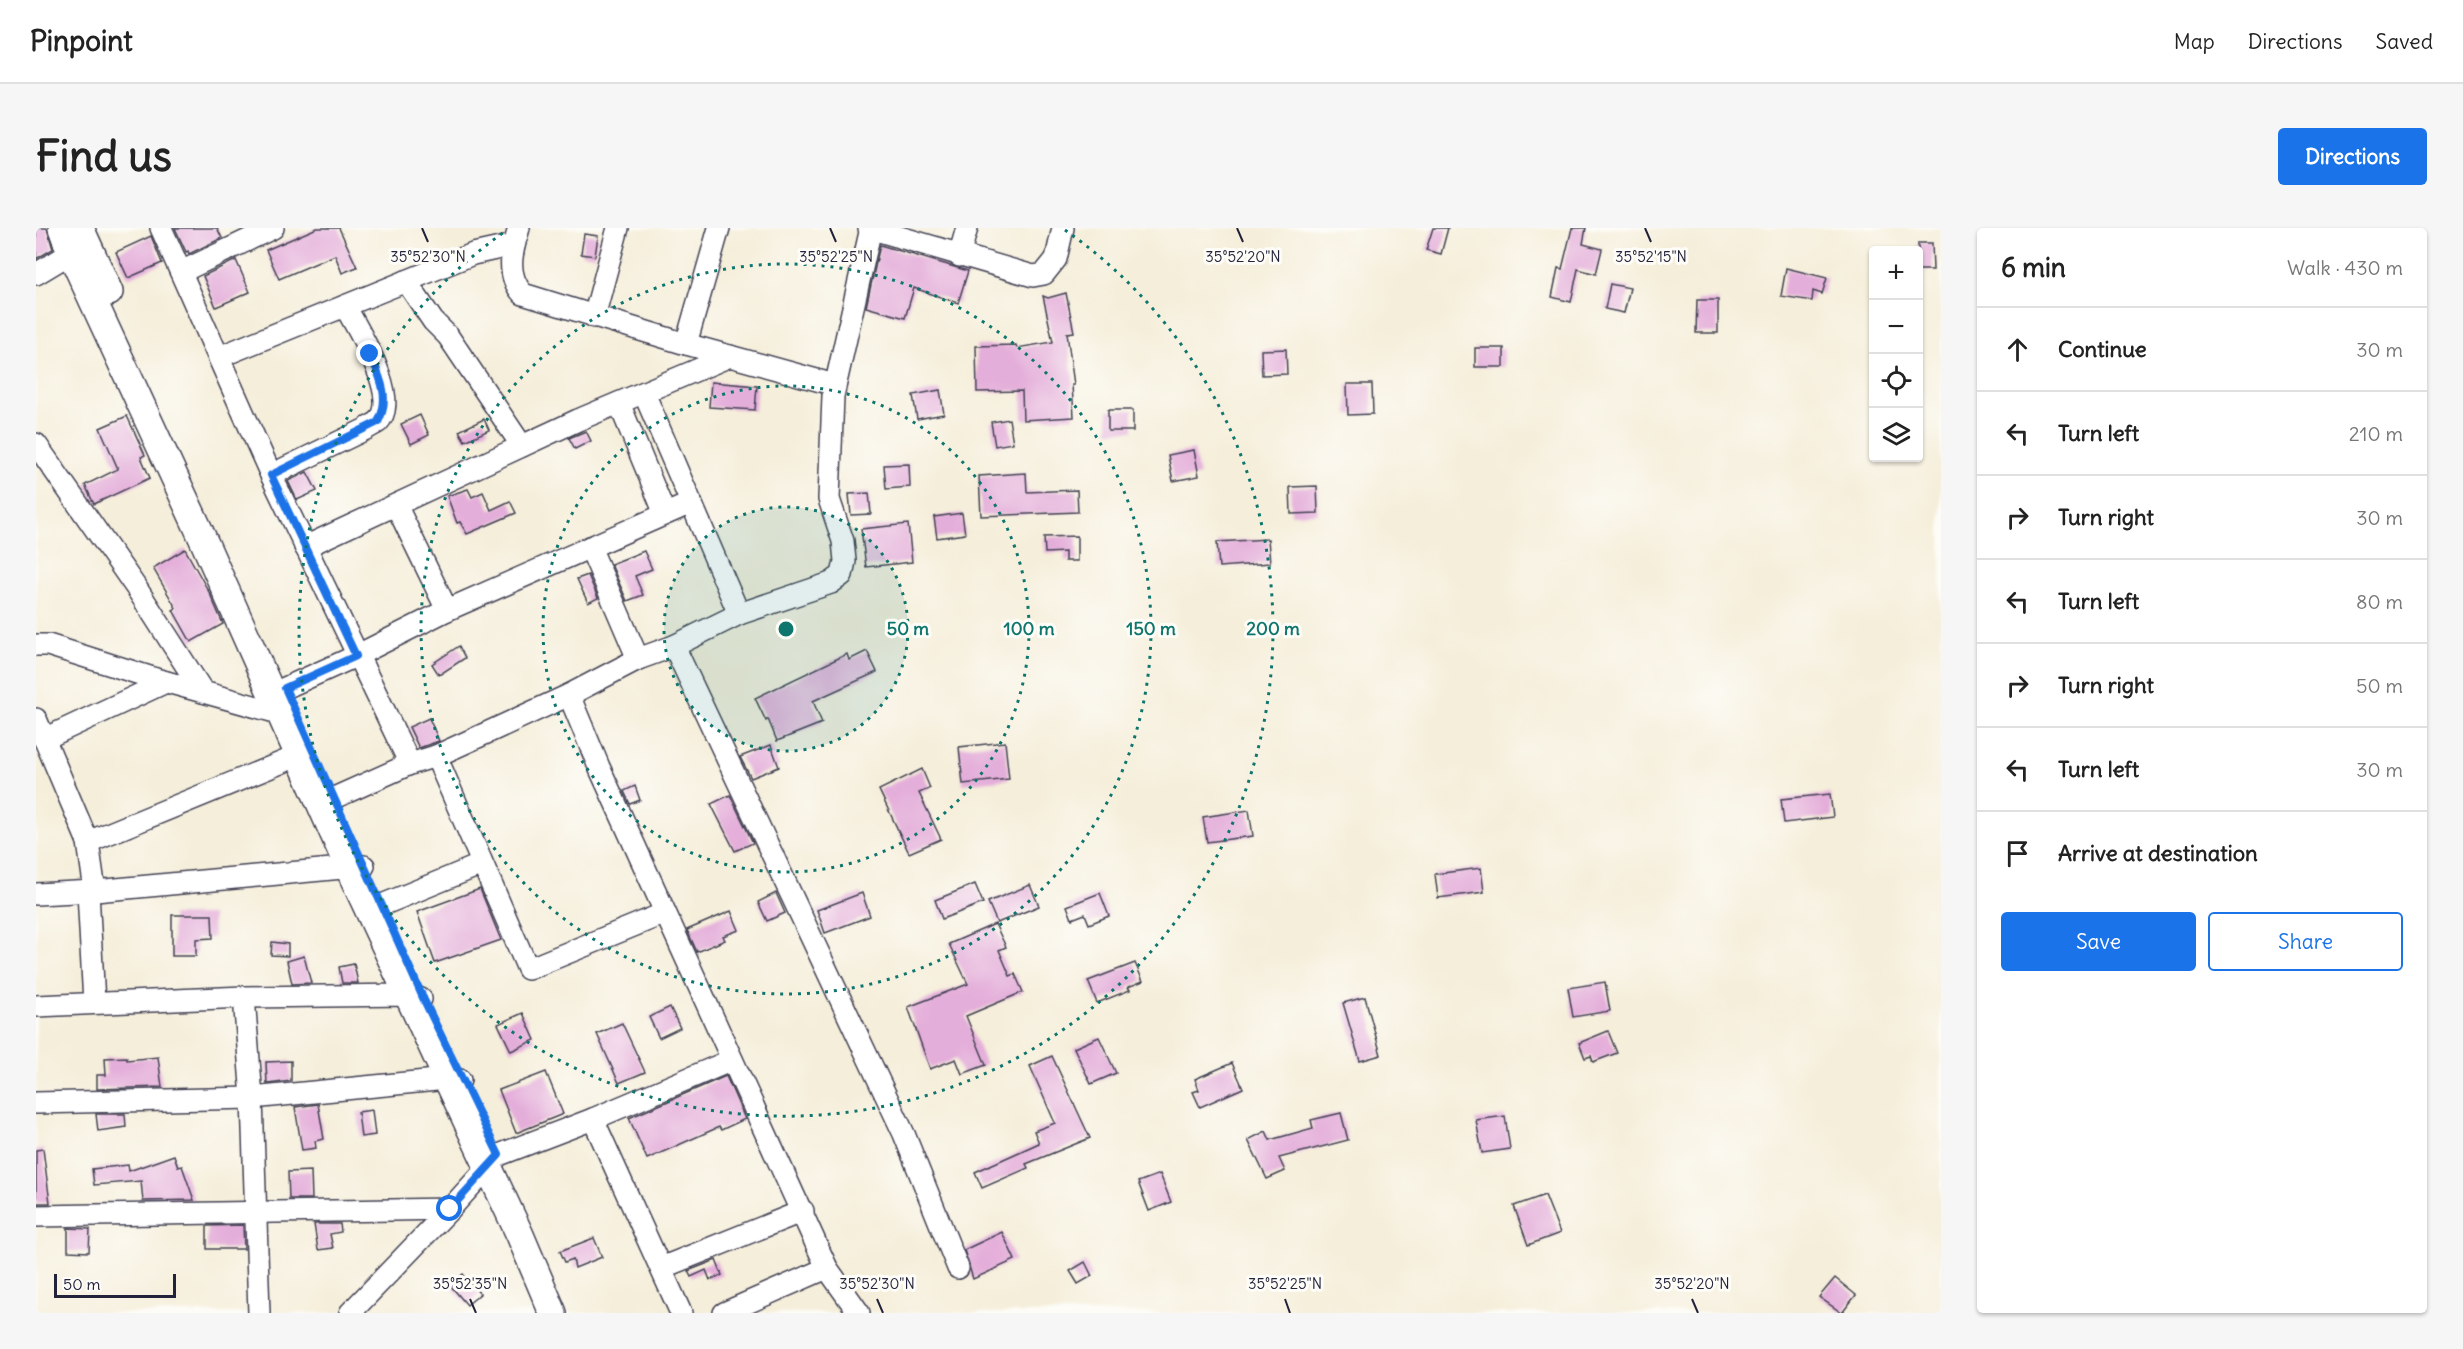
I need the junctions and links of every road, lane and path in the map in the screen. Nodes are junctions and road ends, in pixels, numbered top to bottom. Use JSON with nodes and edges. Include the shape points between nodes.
{"nodes":[{"id":1,"x":62,"y":228,"type":"edge"},
{"id":2,"x":80,"y":228,"type":"edge"},
{"id":3,"x":161,"y":228,"type":"edge"},
{"id":4,"x":273,"y":228,"type":"edge"},
{"id":5,"x":618,"y":228,"type":"edge"},
{"id":6,"x":719,"y":228,"type":"edge"},
{"id":7,"x":870,"y":228,"type":"edge"},
{"id":8,"x":967,"y":228,"type":"edge"},
{"id":9,"x":1063,"y":228,"type":"edge"},
{"id":10,"x":516,"y":236,"type":"edge"},
{"id":11,"x":71,"y":253,"type":"junction"},
{"id":12,"x":959,"y":256,"type":"junction"},
{"id":13,"x":181,"y":272,"type":"junction"},
{"id":14,"x":36,"y":274,"type":"edge"},
{"id":15,"x":406,"y":281,"type":"junction"},
{"id":16,"x":345,"y":306,"type":"junction"},
{"id":17,"x":594,"y":317,"type":"junction"},
{"id":18,"x":686,"y":344,"type":"junction"},
{"id":19,"x":730,"y":356,"type":"junction"},
{"id":20,"x":219,"y":357,"type":"junction"},
{"id":21,"x":835,"y":385,"type":"junction"},
{"id":22,"x":644,"y":393,"type":"junction"},
{"id":23,"x":619,"y":403,"type":"junction"},
{"id":24,"x":36,"y":444,"type":"edge"},
{"id":25,"x":522,"y":446,"type":"junction"},
{"id":26,"x":271,"y":475,"type":"junction"},
{"id":27,"x":691,"y":503,"type":"junction"},
{"id":28,"x":396,"y":505,"type":"junction"},
{"id":29,"x":665,"y":514,"type":"junction"},
{"id":30,"x":305,"y":547,"type":"junction"},
{"id":31,"x":590,"y":547,"type":"junction"},
{"id":32,"x":447,"y":610,"type":"junction"},
{"id":33,"x":738,"y":614,"type":"junction"},
{"id":34,"x":36,"y":645,"type":"edge"},
{"id":35,"x":674,"y":646,"type":"junction"},
{"id":36,"x":356,"y":656,"type":"junction"},
{"id":37,"x":638,"y":659,"type":"junction"},
{"id":38,"x":166,"y":682,"type":"junction"},
{"id":39,"x":203,"y":692,"type":"junction"},
{"id":40,"x":569,"y":695,"type":"junction"},
{"id":41,"x":284,"y":701,"type":"junction"},
{"id":42,"x":36,"y":719,"type":"edge"},
{"id":43,"x":44,"y":739,"type":"junction"},
{"id":44,"x":300,"y":755,"type":"junction"},
{"id":45,"x":436,"y":756,"type":"junction"},
{"id":46,"x":410,"y":764,"type":"junction"},
{"id":47,"x":334,"y":798,"type":"junction"},
{"id":48,"x":88,"y":842,"type":"junction"},
{"id":49,"x":482,"y":864,"type":"junction"},
{"id":50,"x":356,"y":867,"type":"junction"},
{"id":51,"x":92,"y":891,"type":"junction"},
{"id":52,"x":36,"y":894,"type":"edge"},
{"id":53,"x":382,"y":905,"type":"junction"},
{"id":54,"x":665,"y":913,"type":"junction"},
{"id":55,"x":244,"y":997,"type":"junction"},
{"id":56,"x":416,"y":998,"type":"junction"},
{"id":57,"x":94,"y":1003,"type":"junction"},
{"id":58,"x":36,"y":1006,"type":"edge"},
{"id":59,"x":732,"y":1060,"type":"junction"},
{"id":60,"x":454,"y":1080,"type":"junction"},
{"id":61,"x":252,"y":1098,"type":"junction"},
{"id":62,"x":36,"y":1102,"type":"edge"},
{"id":63,"x":593,"y":1119,"type":"junction"},
{"id":64,"x":493,"y":1161,"type":"junction"},
{"id":65,"x":450,"y":1209,"type":"junction"},
{"id":66,"x":256,"y":1211,"type":"junction"},
{"id":67,"x":803,"y":1211,"type":"junction"},
{"id":68,"x":36,"y":1216,"type":"edge"},
{"id":69,"x":661,"y":1268,"type":"junction"},
{"id":70,"x":827,"y":1268,"type":"junction"},
{"id":71,"x":958,"y":1268,"type":"dead end"},
{"id":72,"x":259,"y":1313,"type":"edge"},
{"id":73,"x":350,"y":1313,"type":"edge"},
{"id":74,"x":553,"y":1313,"type":"edge"},
{"id":75,"x":569,"y":1313,"type":"edge"},
{"id":76,"x":681,"y":1313,"type":"edge"},
{"id":77,"x":724,"y":1313,"type":"edge"},
{"id":78,"x":860,"y":1313,"type":"edge"}],
"edges":[{"from":1,"to":11,"type":"main road"},
{"from":2,"to":41,"type":"main road"},
{"from":3,"to":13,"type":"street"},
{"from":4,"to":13,"type":"street"},
{"from":5,"to":17,"type":"street"},
{"from":6,"to":18,"type":"street"},
{"from":7,"to":12,"type":"street"},
{"from":7,"to":21,"type":"street"},
{"from":8,"to":12,"type":"street"},
{"from":9,"to":12,"type":"street","via":[[1056,259],[1044,274],[1033,276]]},
{"from":10,"to":15,"type":"street"},
{"from":10,"to":17,"type":"street","via":[[510,264],[523,294]]},
{"from":11,"to":14,"type":"street"},
{"from":11,"to":41,"type":"main road"},
{"from":13,"to":20,"type":"street"},
{"from":15,"to":16,"type":"street"},
{"from":15,"to":25,"type":"street"},
{"from":16,"to":20,"type":"street"},
{"from":16,"to":26,"type":"street","via":[[382,383],[383,412],[378,422],[366,429]]},
{"from":17,"to":18,"type":"street"},
{"from":18,"to":19,"type":"street"},
{"from":19,"to":21,"type":"street"},
{"from":19,"to":22,"type":"street"},
{"from":20,"to":26,"type":"street"},
{"from":21,"to":33,"type":"street","via":[[829,498],[843,541],[846,561],[842,575],[831,583]]},
{"from":22,"to":23,"type":"street"},
{"from":22,"to":27,"type":"street"},
{"from":23,"to":25,"type":"street"},
{"from":23,"to":29,"type":"street"},
{"from":24,"to":39,"type":"street"},
{"from":25,"to":28,"type":"street"},
{"from":26,"to":30,"type":"street"},
{"from":27,"to":29,"type":"street"},
{"from":27,"to":33,"type":"street"},
{"from":28,"to":30,"type":"street"},
{"from":28,"to":32,"type":"street"},
{"from":29,"to":31,"type":"street"},
{"from":30,"to":36,"type":"street"},
{"from":31,"to":32,"type":"street"},
{"from":31,"to":37,"type":"street"},
{"from":32,"to":36,"type":"street"},
{"from":33,"to":35,"type":"street"},
{"from":34,"to":38,"type":"street","via":[[48,645]]},
{"from":35,"to":37,"type":"street"},
{"from":35,"to":71,"type":"street","via":[[904,1134]]},
{"from":36,"to":41,"type":"street"},
{"from":36,"to":46,"type":"street"},
{"from":37,"to":40,"type":"street"},
{"from":38,"to":39,"type":"street"},
{"from":38,"to":43,"type":"street"},
{"from":39,"to":41,"type":"street"},
{"from":40,"to":45,"type":"street"},
{"from":40,"to":54,"type":"street"},
{"from":41,"to":44,"type":"main road"},
{"from":41,"to":47,"type":"main road"},
{"from":42,"to":43,"type":"street"},
{"from":43,"to":48,"type":"street"},
{"from":44,"to":48,"type":"street"},
{"from":44,"to":50,"type":"main road"},
{"from":45,"to":46,"type":"street"},
{"from":45,"to":49,"type":"street"},
{"from":46,"to":47,"type":"street"},
{"from":47,"to":50,"type":"main road"},
{"from":48,"to":51,"type":"street"},
{"from":49,"to":53,"type":"street"},
{"from":49,"to":54,"type":"street","via":[[528,969]]},
{"from":50,"to":51,"type":"street"},
{"from":50,"to":53,"type":"main road"},
{"from":50,"to":56,"type":"main road"},
{"from":51,"to":52,"type":"street"},
{"from":51,"to":57,"type":"street"},
{"from":53,"to":56,"type":"main road"},
{"from":54,"to":59,"type":"street"},
{"from":55,"to":56,"type":"street"},
{"from":55,"to":57,"type":"street"},
{"from":55,"to":61,"type":"street"},
{"from":56,"to":60,"type":"main road"},
{"from":57,"to":58,"type":"street"},
{"from":59,"to":63,"type":"street"},
{"from":59,"to":67,"type":"street"},
{"from":60,"to":61,"type":"street"},
{"from":60,"to":64,"type":"main road"},
{"from":61,"to":62,"type":"street"},
{"from":61,"to":66,"type":"street"},
{"from":63,"to":64,"type":"street"},
{"from":63,"to":69,"type":"street"},
{"from":64,"to":65,"type":"street"},
{"from":64,"to":74,"type":"main road"},
{"from":64,"to":75,"type":"main road"},
{"from":65,"to":66,"type":"street"},
{"from":65,"to":73,"type":"street"},
{"from":66,"to":68,"type":"street"},
{"from":66,"to":72,"type":"street"},
{"from":67,"to":69,"type":"street"},
{"from":67,"to":70,"type":"street"},
{"from":69,"to":76,"type":"street"},
{"from":70,"to":77,"type":"street"},
{"from":70,"to":78,"type":"street"}]}
